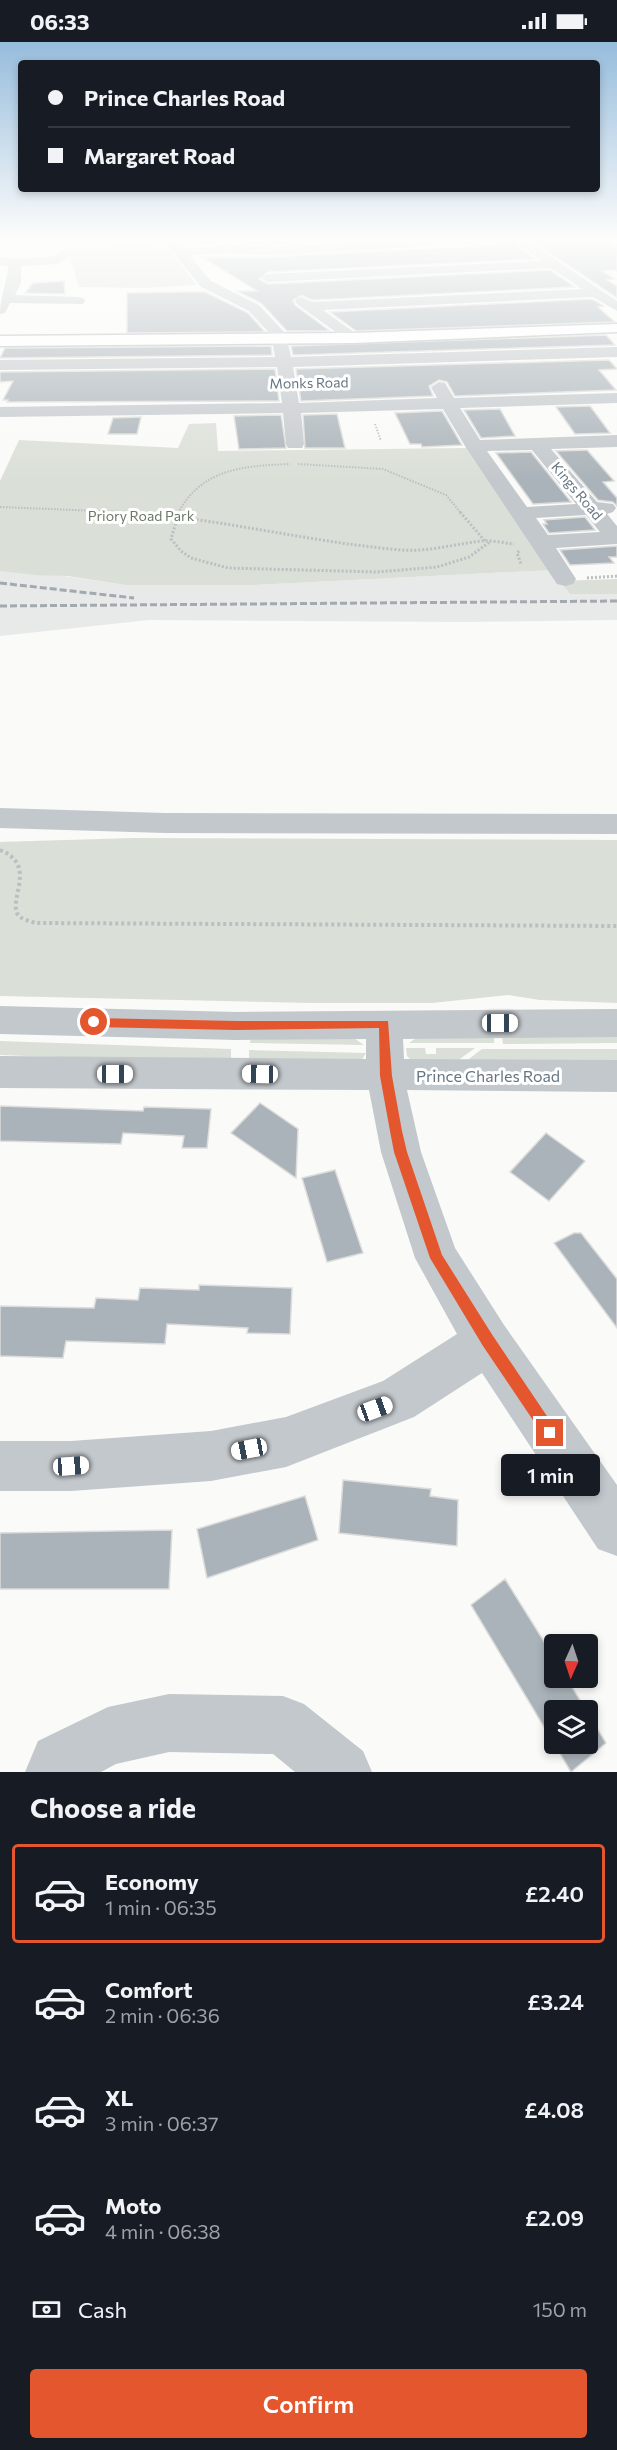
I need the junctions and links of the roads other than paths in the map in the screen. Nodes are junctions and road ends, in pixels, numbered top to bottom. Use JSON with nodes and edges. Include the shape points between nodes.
{"nodes":[{"id":1,"x":252,"y":320,"type":"edge"},
{"id":2,"x":328,"y":320,"type":"edge"},
{"id":3,"x":617,"y":328,"type":"edge"},
{"id":4,"x":281,"y":338,"type":"junction"},
{"id":5,"x":353,"y":338,"type":"junction"},
{"id":6,"x":0,"y":341,"type":"edge"},
{"id":7,"x":617,"y":352,"type":"edge"},
{"id":8,"x":285,"y":362,"type":"junction"},
{"id":9,"x":0,"y":364,"type":"edge"},
{"id":10,"x":458,"y":380,"type":"dead end"},
{"id":11,"x":311,"y":383,"type":"dead end"},
{"id":12,"x":283,"y":384,"type":"junction"},
{"id":13,"x":590,"y":384,"type":"dead end"},
{"id":14,"x":449,"y":403,"type":"junction"},
{"id":15,"x":609,"y":403,"type":"edge"},
{"id":16,"x":292,"y":408,"type":"junction"},
{"id":17,"x":0,"y":412,"type":"edge"},
{"id":18,"x":152,"y":412,"type":"junction"},
{"id":19,"x":203,"y":418,"type":"dead end"},
{"id":20,"x":608,"y":441,"type":"edge"},
{"id":21,"x":295,"y":444,"type":"dead end"},
{"id":22,"x":537,"y":444,"type":"junction"},
{"id":23,"x":474,"y":446,"type":"junction"},
{"id":24,"x":617,"y":461,"type":"edge"},
{"id":25,"x":617,"y":507,"type":"edge"},
{"id":26,"x":592,"y":509,"type":"junction"},
{"id":27,"x":523,"y":513,"type":"junction"},
{"id":28,"x":616,"y":538,"type":"edge"},
{"id":29,"x":542,"y":542,"type":"junction"},
{"id":30,"x":565,"y":579,"type":"road end"},
{"id":31,"x":0,"y":818,"type":"edge"},
{"id":32,"x":617,"y":824,"type":"edge"},
{"id":33,"x":0,"y":1020,"type":"edge"},
{"id":34,"x":617,"y":1023,"type":"edge"},
{"id":35,"x":384,"y":1024,"type":"junction"},
{"id":36,"x":0,"y":1072,"type":"edge"},
{"id":37,"x":386,"y":1076,"type":"junction"},
{"id":38,"x":617,"y":1076,"type":"edge"},
{"id":39,"x":488,"y":1341,"type":"junction"},
{"id":40,"x":0,"y":1466,"type":"edge"},
{"id":41,"x":617,"y":1530,"type":"edge"},
{"id":42,"x":55,"y":1772,"type":"edge"},
{"id":43,"x":342,"y":1772,"type":"edge"}],
"edges":[{"from":1,"to":4,"type":"street"},
{"from":2,"to":5,"type":"street"},
{"from":3,"to":5,"type":"main road"},
{"from":4,"to":5,"type":"main road"},
{"from":4,"to":6,"type":"main road"},
{"from":4,"to":8,"type":"street"},
{"from":7,"to":8,"type":"street"},
{"from":8,"to":9,"type":"street"},
{"from":8,"to":12,"type":"street"},
{"from":10,"to":14,"type":"street","via":[[429,381]]},
{"from":11,"to":12,"type":"street","name":"Monks Road"},
{"from":12,"to":16,"type":"street"},
{"from":13,"to":15,"type":"street"},
{"from":14,"to":15,"type":"street"},
{"from":14,"to":16,"type":"street"},
{"from":14,"to":23,"type":"street"},
{"from":16,"to":18,"type":"street"},
{"from":16,"to":21,"type":"street"},
{"from":17,"to":18,"type":"street","via":[[34,403]]},
{"from":18,"to":19,"type":"street"},
{"from":20,"to":22,"type":"street"},
{"from":20,"to":24,"type":"street"},
{"from":22,"to":23,"type":"street"},
{"from":22,"to":26,"type":"street","name":"Kings Road"},
{"from":23,"to":27,"type":"street"},
{"from":25,"to":26,"type":"street"},
{"from":26,"to":27,"type":"street"},
{"from":26,"to":28,"type":"street","name":"Kings Road"},
{"from":27,"to":29,"type":"street"},
{"from":28,"to":29,"type":"street"},
{"from":29,"to":30,"type":"street"},
{"from":31,"to":32,"type":"street","via":[[177,823]]},
{"from":33,"to":35,"type":"street","via":[[236,1026]]},
{"from":34,"to":35,"type":"street"},
{"from":35,"to":37,"type":"street"},
{"from":36,"to":37,"type":"street","name":"Prince Charles Road"},
{"from":37,"to":38,"type":"street","name":"Prince Charles Road"},
{"from":37,"to":39,"type":"street","via":[[400,1152],[437,1258]]},
{"from":39,"to":40,"type":"street","via":[[397,1400],[286,1442],[211,1456],[71,1466]]},
{"from":39,"to":41,"type":"street"},
{"from":42,"to":43,"type":"street","via":[[58,1762],[108,1736],[169,1723],[283,1725]]}]}
